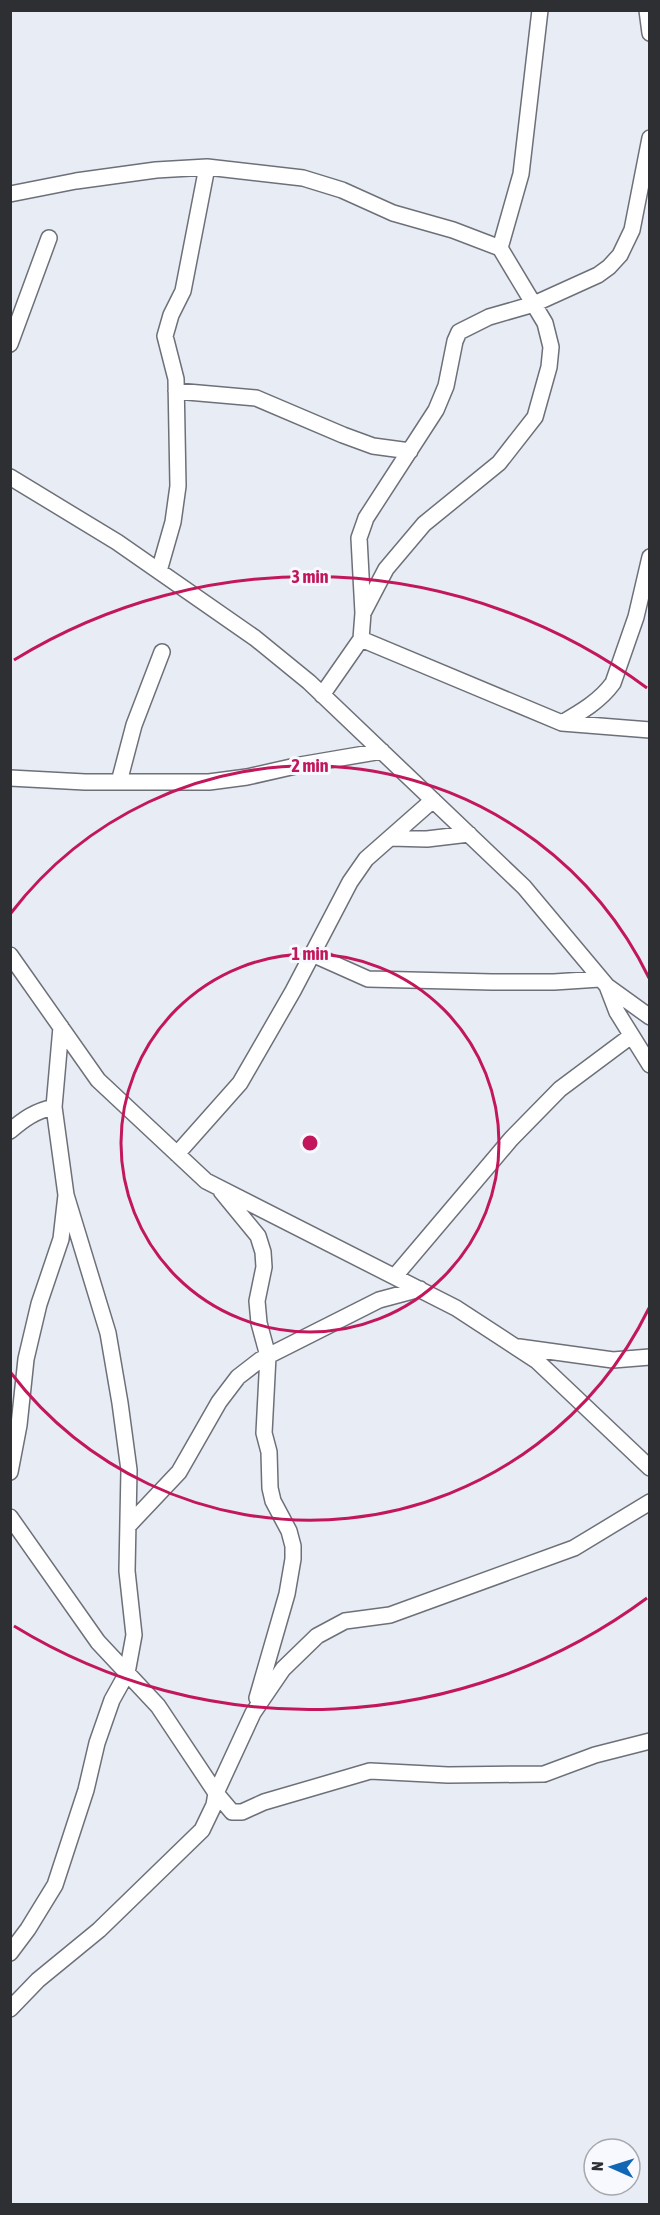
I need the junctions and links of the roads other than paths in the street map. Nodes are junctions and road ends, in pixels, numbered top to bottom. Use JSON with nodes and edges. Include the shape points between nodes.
{"nodes":[{"id":1,"x":540,"y":10,"type":"edge"},
{"id":2,"x":647,"y":10,"type":"edge"},
{"id":3,"x":650,"y":33,"type":"edge"},
{"id":4,"x":650,"y":138,"type":"edge"},
{"id":5,"x":207,"y":167,"type":"junction"},
{"id":6,"x":10,"y":194,"type":"edge"},
{"id":7,"x":49,"y":238,"type":"dead end"},
{"id":8,"x":500,"y":248,"type":"junction"},
{"id":9,"x":534,"y":304,"type":"junction"},
{"id":10,"x":10,"y":344,"type":"edge"},
{"id":11,"x":176,"y":391,"type":"junction"},
{"id":12,"x":410,"y":451,"type":"junction"},
{"id":13,"x":10,"y":477,"type":"edge"},
{"id":14,"x":650,"y":557,"type":"edge"},
{"id":15,"x":159,"y":571,"type":"junction"},
{"id":16,"x":648,"y":574,"type":"edge"},
{"id":17,"x":363,"y":613,"type":"junction"},
{"id":18,"x":361,"y":639,"type":"junction"},
{"id":19,"x":162,"y":652,"type":"dead end"},
{"id":20,"x":322,"y":694,"type":"junction"},
{"id":21,"x":562,"y":723,"type":"junction"},
{"id":22,"x":650,"y":730,"type":"edge"},
{"id":23,"x":382,"y":751,"type":"junction"},
{"id":24,"x":10,"y":778,"type":"edge"},
{"id":25,"x":119,"y":782,"type":"junction"},
{"id":26,"x":433,"y":800,"type":"junction"},
{"id":27,"x":469,"y":834,"type":"junction"},
{"id":28,"x":391,"y":838,"type":"junction"},
{"id":29,"x":312,"y":954,"type":"junction"},
{"id":30,"x":10,"y":955,"type":"edge"},
{"id":31,"x":603,"y":982,"type":"junction"},
{"id":32,"x":650,"y":1017,"type":"edge"},
{"id":33,"x":61,"y":1027,"type":"junction"},
{"id":34,"x":631,"y":1036,"type":"junction"},
{"id":35,"x":650,"y":1065,"type":"edge"},
{"id":36,"x":54,"y":1107,"type":"junction"},
{"id":37,"x":10,"y":1131,"type":"edge"},
{"id":38,"x":177,"y":1154,"type":"junction"},
{"id":39,"x":217,"y":1186,"type":"junction"},
{"id":40,"x":66,"y":1195,"type":"junction"},
{"id":41,"x":395,"y":1276,"type":"junction"},
{"id":42,"x":420,"y":1289,"type":"junction"},
{"id":43,"x":513,"y":1346,"type":"junction"},
{"id":44,"x":268,"y":1356,"type":"junction"},
{"id":45,"x":650,"y":1357,"type":"edge"},
{"id":46,"x":650,"y":1468,"type":"edge"},
{"id":47,"x":10,"y":1472,"type":"edge"},
{"id":48,"x":650,"y":1502,"type":"edge"},
{"id":49,"x":10,"y":1517,"type":"edge"},
{"id":50,"x":129,"y":1525,"type":"junction"},
{"id":51,"x":127,"y":1673,"type":"junction"},
{"id":52,"x":253,"y":1713,"type":"junction"},
{"id":53,"x":650,"y":1741,"type":"edge"},
{"id":54,"x":216,"y":1793,"type":"junction"},
{"id":55,"x":10,"y":1953,"type":"edge"},
{"id":56,"x":10,"y":2008,"type":"edge"}],
"edges":[{"from":1,"to":8,"type":"street","via":[[521,174]]},
{"from":2,"to":3,"type":"street"},
{"from":4,"to":9,"type":"street","via":[[632,230],[620,255],[598,275]]},
{"from":5,"to":6,"type":"street","via":[[156,170]]},
{"from":5,"to":8,"type":"street","via":[[303,178]]},
{"from":5,"to":11,"type":"street","via":[[183,291],[165,336]]},
{"from":7,"to":10,"type":"street"},
{"from":8,"to":9,"type":"street"},
{"from":9,"to":12,"type":"street","via":[[489,317],[459,332],[446,386]]},
{"from":9,"to":17,"type":"street","via":[[552,347],[535,417],[500,463],[424,524],[386,569]]},
{"from":11,"to":12,"type":"street","via":[[256,398],[373,446]]},
{"from":11,"to":15,"type":"street","via":[[178,486]]},
{"from":12,"to":17,"type":"street","via":[[366,518],[359,537]]},
{"from":13,"to":15,"type":"street"},
{"from":14,"to":16,"type":"street"},
{"from":15,"to":20,"type":"street","via":[[255,638]]},
{"from":16,"to":21,"type":"street","via":[[613,683],[584,710]]},
{"from":17,"to":18,"type":"street"},
{"from":18,"to":20,"type":"street"},
{"from":18,"to":21,"type":"street"},
{"from":19,"to":25,"type":"street","via":[[134,725]]},
{"from":20,"to":23,"type":"street"},
{"from":21,"to":22,"type":"street"},
{"from":23,"to":25,"type":"street","via":[[209,782]]},
{"from":23,"to":26,"type":"street"},
{"from":24,"to":25,"type":"street"},
{"from":26,"to":27,"type":"street"},
{"from":26,"to":28,"type":"street"},
{"from":27,"to":28,"type":"street"},
{"from":27,"to":31,"type":"street","via":[[524,886]]},
{"from":28,"to":29,"type":"street","via":[[366,859],[350,882]]},
{"from":29,"to":31,"type":"street","via":[[368,979]]},
{"from":29,"to":38,"type":"street","via":[[240,1083]]},
{"from":30,"to":33,"type":"street"},
{"from":31,"to":32,"type":"street"},
{"from":31,"to":34,"type":"street"},
{"from":33,"to":36,"type":"street"},
{"from":33,"to":38,"type":"street","via":[[98,1080]]},
{"from":34,"to":35,"type":"street"},
{"from":34,"to":41,"type":"street","via":[[560,1089],[511,1139]]},
{"from":36,"to":37,"type":"street","via":[[26,1117]]},
{"from":36,"to":40,"type":"street"},
{"from":38,"to":39,"type":"street"},
{"from":39,"to":41,"type":"street"},
{"from":39,"to":44,"type":"street","via":[[258,1236],[264,1267],[257,1301]]},
{"from":40,"to":47,"type":"street","via":[[61,1239],[26,1359]]},
{"from":40,"to":50,"type":"street","via":[[108,1334],[129,1470]]},
{"from":41,"to":42,"type":"street"},
{"from":42,"to":43,"type":"street"},
{"from":42,"to":44,"type":"street","via":[[379,1300]]},
{"from":43,"to":45,"type":"street","via":[[613,1360]]},
{"from":43,"to":46,"type":"street","via":[[537,1361]]},
{"from":44,"to":50,"type":"street","via":[[238,1377],[179,1472]]},
{"from":44,"to":52,"type":"street","via":[[264,1433],[270,1488],[289,1531],[293,1559]]},
{"from":48,"to":52,"type":"street","via":[[574,1548],[390,1615],[345,1621],[317,1636],[283,1669]]},
{"from":49,"to":51,"type":"street","via":[[98,1642]]},
{"from":50,"to":51,"type":"street","via":[[127,1571],[134,1635]]},
{"from":51,"to":54,"type":"street","via":[[158,1706]]},
{"from":51,"to":55,"type":"street","via":[[112,1700],[97,1743],[55,1885]]},
{"from":52,"to":54,"type":"street"},
{"from":53,"to":54,"type":"street","via":[[544,1774],[370,1771],[237,1813]]},
{"from":54,"to":56,"type":"street","via":[[202,1830],[99,1930]]}]}
